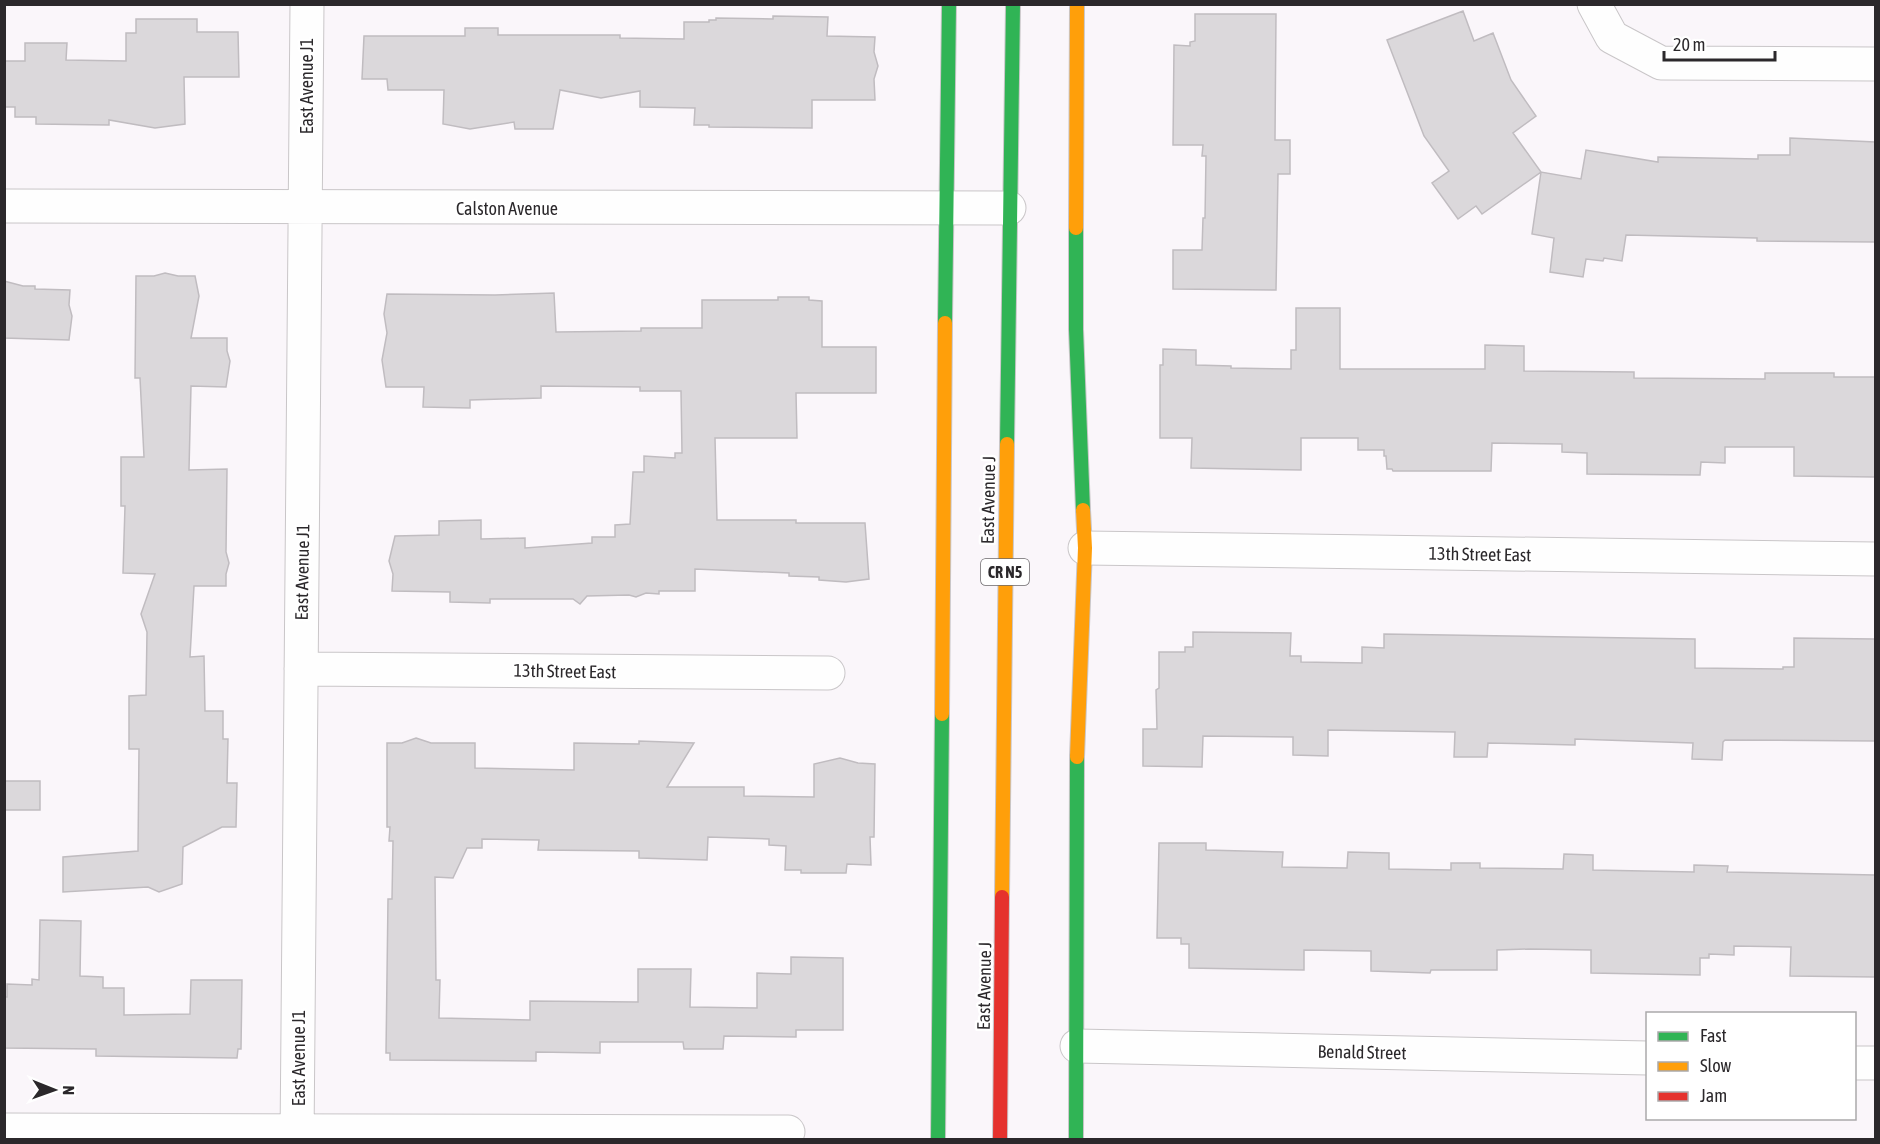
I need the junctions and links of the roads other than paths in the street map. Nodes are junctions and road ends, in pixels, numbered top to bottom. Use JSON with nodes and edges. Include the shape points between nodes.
{"nodes":[{"id":1,"x":307,"y":4,"type":"edge"},
{"id":2,"x":950,"y":4,"type":"edge"},
{"id":3,"x":1013,"y":4,"type":"edge"},
{"id":4,"x":1077,"y":4,"type":"edge"},
{"id":5,"x":1594,"y":4,"type":"edge"},
{"id":6,"x":1875,"y":63,"type":"edge"},
{"id":7,"x":4,"y":206,"type":"edge"},
{"id":8,"x":305,"y":207,"type":"junction"},
{"id":9,"x":946,"y":208,"type":"junction"},
{"id":10,"x":1009,"y":208,"type":"junction"},
{"id":11,"x":1085,"y":548,"type":"junction"},
{"id":12,"x":1875,"y":559,"type":"edge"},
{"id":13,"x":301,"y":669,"type":"junction"},
{"id":14,"x":828,"y":673,"type":"dead end"},
{"id":15,"x":1077,"y":1046,"type":"junction"},
{"id":16,"x":1646,"y":1058,"type":"edge"},
{"id":17,"x":1856,"y":1063,"type":"edge"},
{"id":18,"x":1875,"y":1063,"type":"edge"},
{"id":19,"x":4,"y":1130,"type":"edge"},
{"id":20,"x":788,"y":1132,"type":"dead end"},
{"id":21,"x":297,"y":1136,"type":"edge"},
{"id":22,"x":938,"y":1140,"type":"edge"},
{"id":23,"x":1000,"y":1140,"type":"edge"},
{"id":24,"x":1076,"y":1140,"type":"edge"}],
"edges":[{"from":1,"to":8,"type":"street","name":"East Avenue J1"},
{"from":2,"to":9,"type":"main road"},
{"from":3,"to":10,"type":"main road","name":"East Avenue J","number":"CR N5"},
{"from":4,"to":11,"type":"main road","via":[[1076,329]]},
{"from":5,"to":6,"type":"street","via":[[1612,38],[1661,63]]},
{"from":7,"to":8,"type":"street","name":"Calston Avenue"},
{"from":8,"to":9,"type":"street","name":"Calston Avenue"},
{"from":8,"to":13,"type":"street","name":"East Avenue J1"},
{"from":9,"to":10,"type":"street","name":"Calston Avenue"},
{"from":9,"to":22,"type":"main road"},
{"from":10,"to":23,"type":"main road","name":"East Avenue J","number":"CR N5"},
{"from":11,"to":12,"type":"street","name":"13th Street East"},
{"from":11,"to":15,"type":"main road","via":[[1077,718]]},
{"from":13,"to":14,"type":"street","name":"13th Street East"},
{"from":13,"to":21,"type":"street","name":"East Avenue J1"},
{"from":15,"to":16,"type":"street","name":"Benald Street"},
{"from":15,"to":24,"type":"main road"},
{"from":17,"to":18,"type":"street"},
{"from":19,"to":21,"type":"street"},
{"from":20,"to":21,"type":"street"}]}
